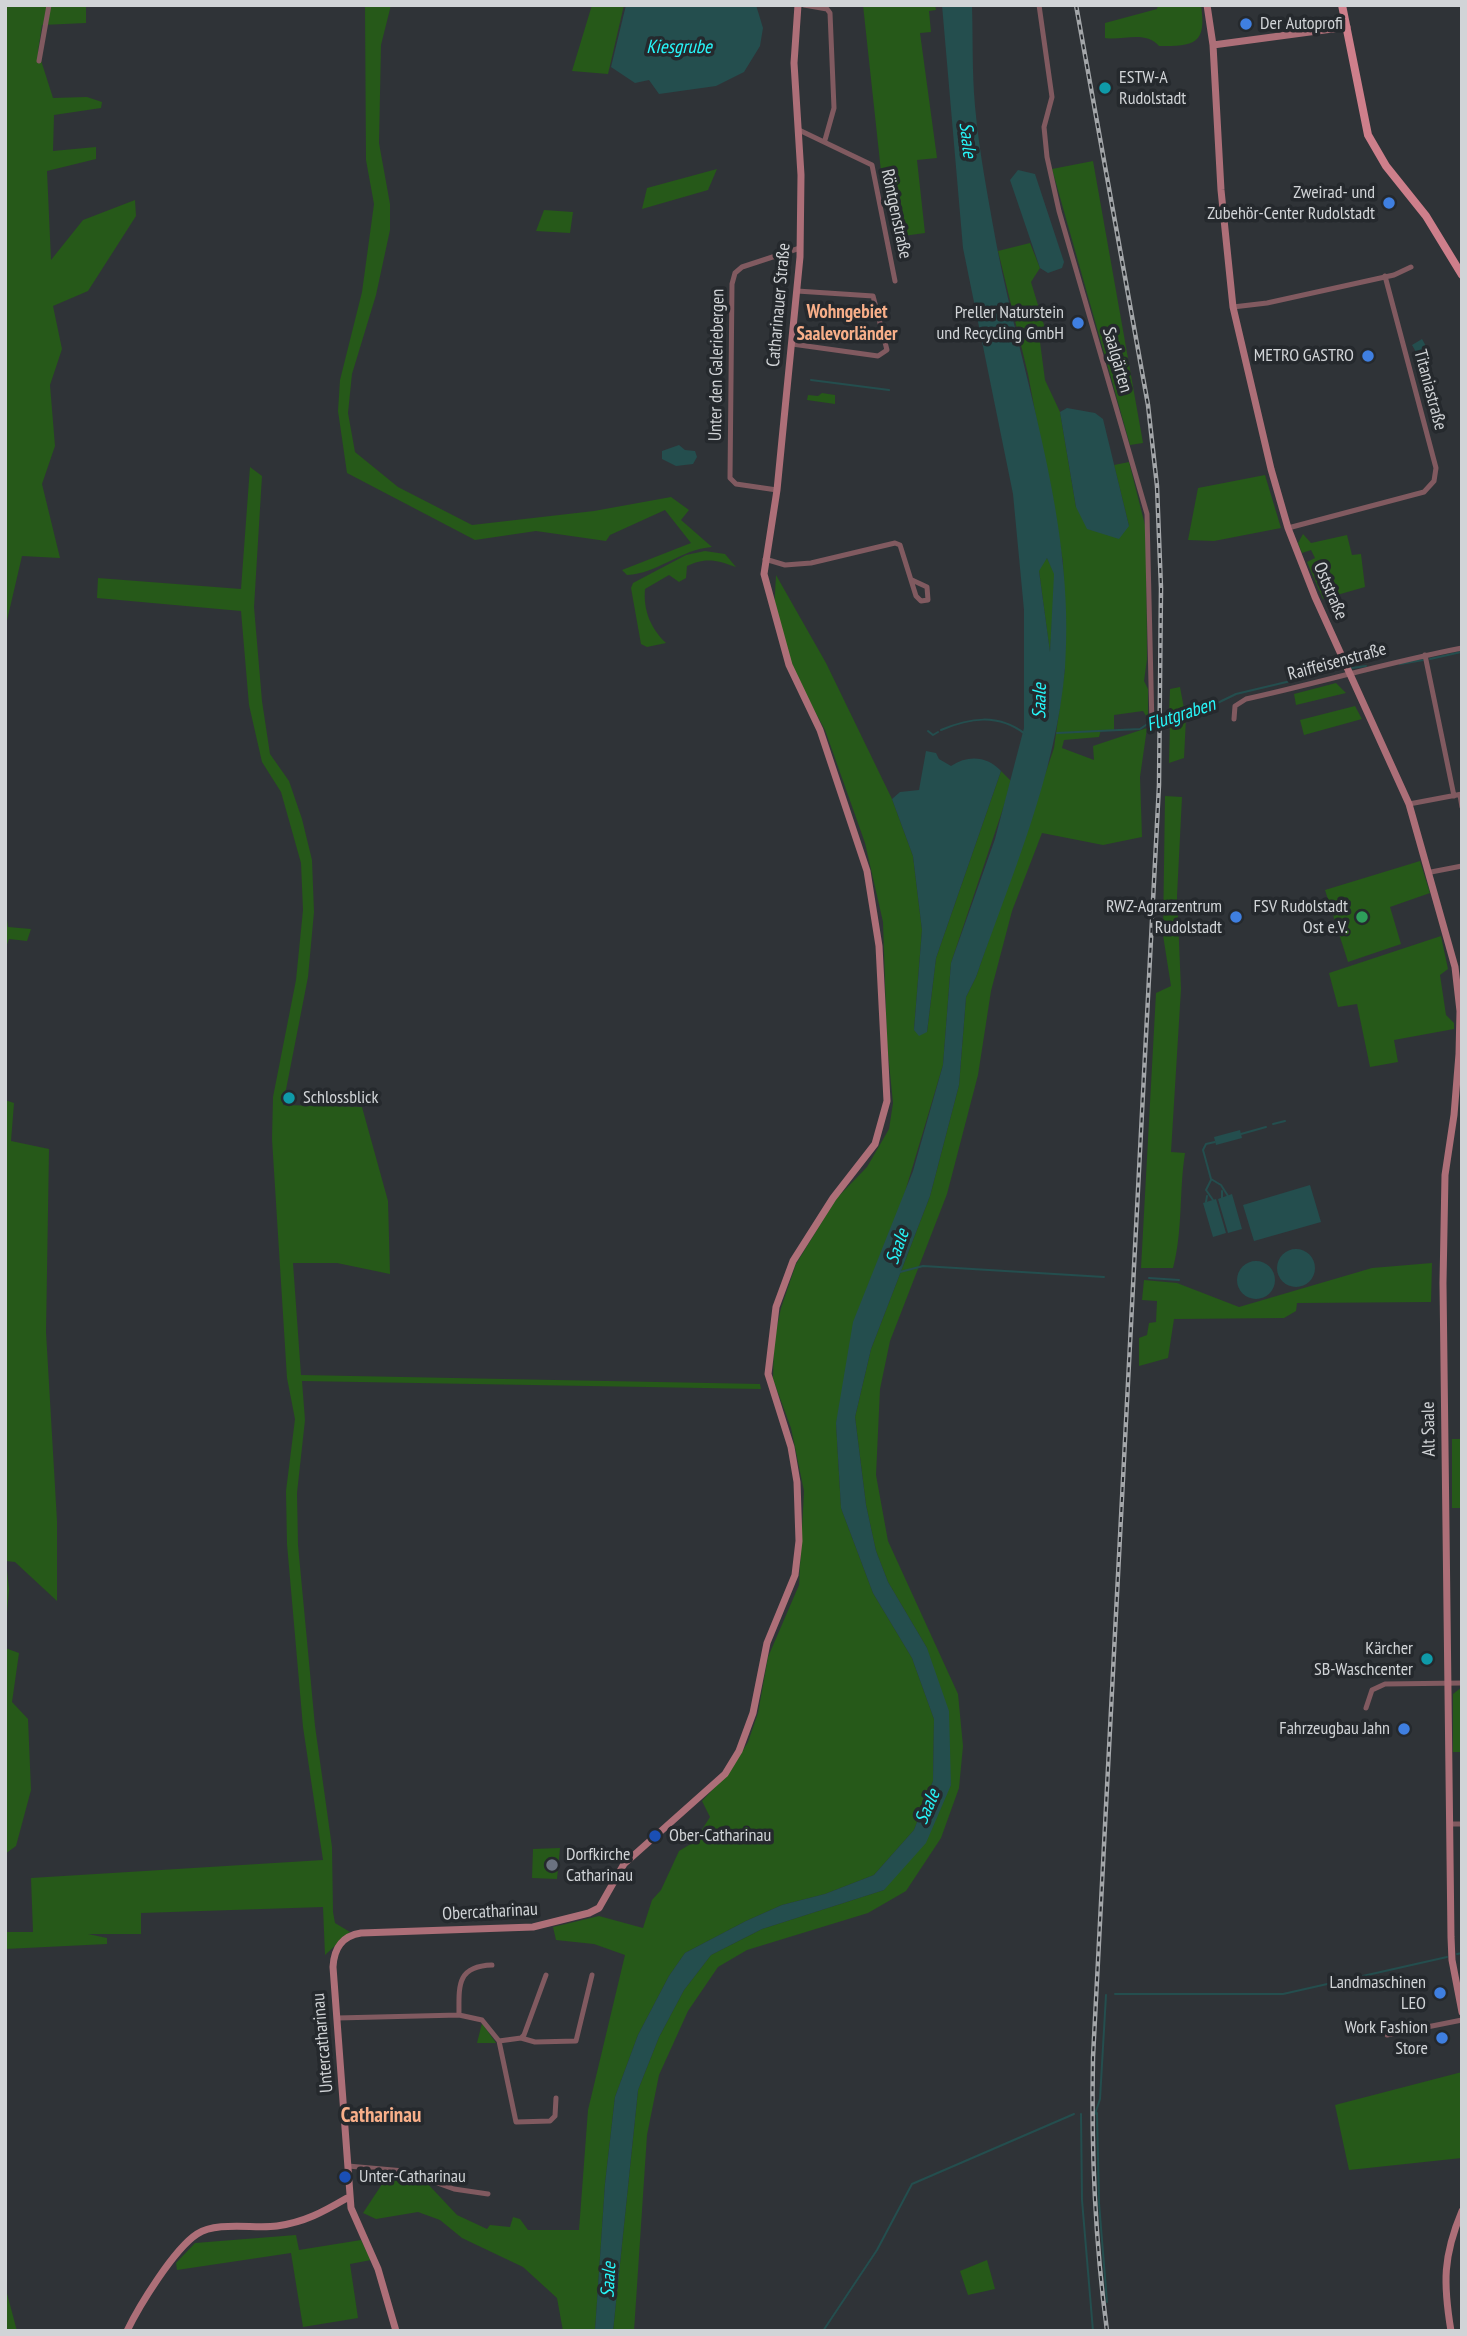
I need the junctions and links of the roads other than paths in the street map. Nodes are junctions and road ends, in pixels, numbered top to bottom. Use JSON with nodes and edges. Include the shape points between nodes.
{"nodes":[{"id":1,"x":49,"y":5,"type":"edge"},
{"id":2,"x":798,"y":5,"type":"edge"},
{"id":3,"x":804,"y":5,"type":"edge"},
{"id":4,"x":1040,"y":5,"type":"edge"},
{"id":5,"x":1207,"y":5,"type":"edge"},
{"id":6,"x":1342,"y":5,"type":"edge"},
{"id":7,"x":1347,"y":27,"type":"junction"},
{"id":8,"x":1213,"y":45,"type":"junction"},
{"id":9,"x":39,"y":61,"type":"dead end"},
{"id":10,"x":799,"y":130,"type":"junction"},
{"id":11,"x":825,"y":140,"type":"junction"},
{"id":12,"x":800,"y":248,"type":"junction"},
{"id":13,"x":1411,"y":267,"type":"dead end"},
{"id":14,"x":1462,"y":275,"type":"edge"},
{"id":15,"x":1385,"y":276,"type":"junction"},
{"id":16,"x":895,"y":281,"type":"dead end"},
{"id":17,"x":797,"y":290,"type":"junction"},
{"id":18,"x":1233,"y":307,"type":"junction"},
{"id":19,"x":792,"y":344,"type":"junction"},
{"id":20,"x":777,"y":490,"type":"junction"},
{"id":21,"x":1288,"y":528,"type":"junction"},
{"id":22,"x":765,"y":559,"type":"junction"},
{"id":23,"x":912,"y":580,"type":"dead end"},
{"id":24,"x":1462,"y":648,"type":"edge"},
{"id":25,"x":1425,"y":655,"type":"junction"},
{"id":26,"x":1349,"y":675,"type":"junction"},
{"id":27,"x":1234,"y":719,"type":"dead end"},
{"id":28,"x":1152,"y":723,"type":"dead end"},
{"id":29,"x":1458,"y":795,"type":"edge"},
{"id":30,"x":1409,"y":804,"type":"junction"},
{"id":31,"x":1462,"y":807,"type":"edge"},
{"id":32,"x":1462,"y":866,"type":"edge"},
{"id":33,"x":1431,"y":872,"type":"junction"},
{"id":34,"x":1461,"y":1004,"type":"edge"},
{"id":35,"x":1445,"y":1175,"type":"joint"},
{"id":36,"x":1448,"y":1683,"type":"junction"},
{"id":37,"x":1462,"y":1683,"type":"edge"},
{"id":38,"x":1366,"y":1708,"type":"dead end"},
{"id":39,"x":725,"y":1774,"type":"joint"},
{"id":40,"x":1450,"y":1824,"type":"junction"},
{"id":41,"x":1462,"y":1824,"type":"edge"},
{"id":42,"x":333,"y":1958,"type":"joint"},
{"id":43,"x":492,"y":1965,"type":"dead end"},
{"id":44,"x":545,"y":1975,"type":"dead end"},
{"id":45,"x":592,"y":1975,"type":"dead end"},
{"id":46,"x":1462,"y":2012,"type":"edge"},
{"id":47,"x":459,"y":2015,"type":"junction"},
{"id":48,"x":337,"y":2018,"type":"junction"},
{"id":49,"x":1462,"y":2020,"type":"edge"},
{"id":50,"x":1387,"y":2035,"type":"dead end"},
{"id":51,"x":521,"y":2038,"type":"junction"},
{"id":52,"x":499,"y":2041,"type":"junction"},
{"id":53,"x":556,"y":2098,"type":"dead end"},
{"id":54,"x":348,"y":2166,"type":"junction"},
{"id":55,"x":488,"y":2194,"type":"dead end"},
{"id":56,"x":350,"y":2200,"type":"junction"},
{"id":57,"x":1462,"y":2211,"type":"edge"},
{"id":58,"x":128,"y":2331,"type":"edge"},
{"id":59,"x":396,"y":2331,"type":"edge"},
{"id":60,"x":1451,"y":2331,"type":"edge"}],
"edges":[{"from":1,"to":9,"type":"street"},
{"from":2,"to":10,"type":"main road","name":"Catharinauer Straße","via":[[794,63]]},
{"from":3,"to":11,"type":"street","via":[[830,13],[834,108]]},
{"from":4,"to":28,"type":"street","name":"Saalgärten","via":[[1052,88],[1044,127],[1047,157],[1147,514]]},
{"from":5,"to":8,"type":"main road","name":"Oststraße"},
{"from":6,"to":7,"type":"main road"},
{"from":7,"to":8,"type":"main road"},
{"from":7,"to":14,"type":"main road","via":[[1368,135]]},
{"from":8,"to":18,"type":"main road","name":"Oststraße"},
{"from":10,"to":11,"type":"street","name":"Röntgenstraße"},
{"from":10,"to":12,"type":"main road","name":"Catharinauer Straße"},
{"from":11,"to":16,"type":"street","name":"Röntgenstraße","via":[[872,164]]},
{"from":12,"to":17,"type":"main road","name":"Catharinauer Straße"},
{"from":12,"to":20,"type":"street","name":"Unter den Galeriebergen","via":[[742,267],[732,284],[730,478],[736,484]]},
{"from":13,"to":15,"type":"street"},
{"from":15,"to":18,"type":"street"},
{"from":15,"to":21,"type":"street","name":"Titaniastraße","via":[[1436,468],[1434,481],[1424,492]]},
{"from":17,"to":19,"type":"main road","name":"Catharinauer Straße"},
{"from":17,"to":19,"type":"street","via":[[873,296],[887,350],[878,356]]},
{"from":18,"to":21,"type":"main road","name":"Oststraße"},
{"from":19,"to":20,"type":"main road","name":"Catharinauer Straße"},
{"from":20,"to":22,"type":"main road","name":"Catharinauer Straße"},
{"from":21,"to":26,"type":"main road","name":"Oststraße"},
{"from":22,"to":23,"type":"street","via":[[785,565],[811,563],[895,543],[904,553]]},
{"from":22,"to":39,"type":"main road","name":"Catharinauer Straße","via":[[765,582],[789,665],[820,730],[867,871],[879,946],[887,1101],[876,1144],[833,1198],[793,1261],[776,1307],[768,1374],[797,1482],[797,1561],[792,1586],[767,1643],[750,1725]]},
{"from":24,"to":25,"type":"street","name":"Raiffeisenstraße"},
{"from":25,"to":26,"type":"street","name":"Raiffeisenstraße"},
{"from":25,"to":29,"type":"street"},
{"from":26,"to":27,"type":"street","name":"Raiffeisenstraße","via":[[1246,699],[1235,706]]},
{"from":26,"to":30,"type":"main road","name":"Oststraße"},
{"from":29,"to":30,"type":"street"},
{"from":29,"to":31,"type":"street"},
{"from":30,"to":33,"type":"main road","name":"Oststraße"},
{"from":32,"to":33,"type":"street"},
{"from":33,"to":34,"type":"main road","name":"Oststraße"},
{"from":34,"to":35,"type":"main road","name":"Oststraße","via":[[1457,1089]]},
{"from":35,"to":36,"type":"main road","name":"Alt Saale"},
{"from":36,"to":37,"type":"street"},
{"from":36,"to":38,"type":"street","via":[[1378,1686],[1368,1697]]},
{"from":36,"to":40,"type":"main road","name":"Alt Saale"},
{"from":39,"to":42,"type":"main road","name":"Obercatharinau","via":[[624,1864],[595,1911],[533,1927],[361,1933],[341,1942]]},
{"from":40,"to":41,"type":"street"},
{"from":40,"to":46,"type":"main road","name":"Alt Saale","via":[[1452,1960]]},
{"from":42,"to":48,"type":"main road","name":"Untercatharinau"},
{"from":43,"to":47,"type":"street","via":[[472,1967],[462,1978]]},
{"from":44,"to":51,"type":"street"},
{"from":45,"to":51,"type":"street","via":[[576,2041]]},
{"from":47,"to":48,"type":"street"},
{"from":47,"to":52,"type":"street","via":[[482,2020]]},
{"from":48,"to":54,"type":"main road","name":"Untercatharinau"},
{"from":49,"to":50,"type":"street"},
{"from":51,"to":52,"type":"street"},
{"from":52,"to":53,"type":"street","via":[[516,2122],[551,2121]]},
{"from":54,"to":55,"type":"street","via":[[404,2171],[454,2189]]},
{"from":54,"to":56,"type":"main road","name":"Untercatharinau"},
{"from":56,"to":58,"type":"main road","via":[[299,2222],[197,2234],[163,2272]]},
{"from":56,"to":59,"type":"main road","name":"Untercatharinau","via":[[353,2219],[378,2269]]},
{"from":57,"to":60,"type":"main road","via":[[1448,2245],[1444,2274]]}]}
